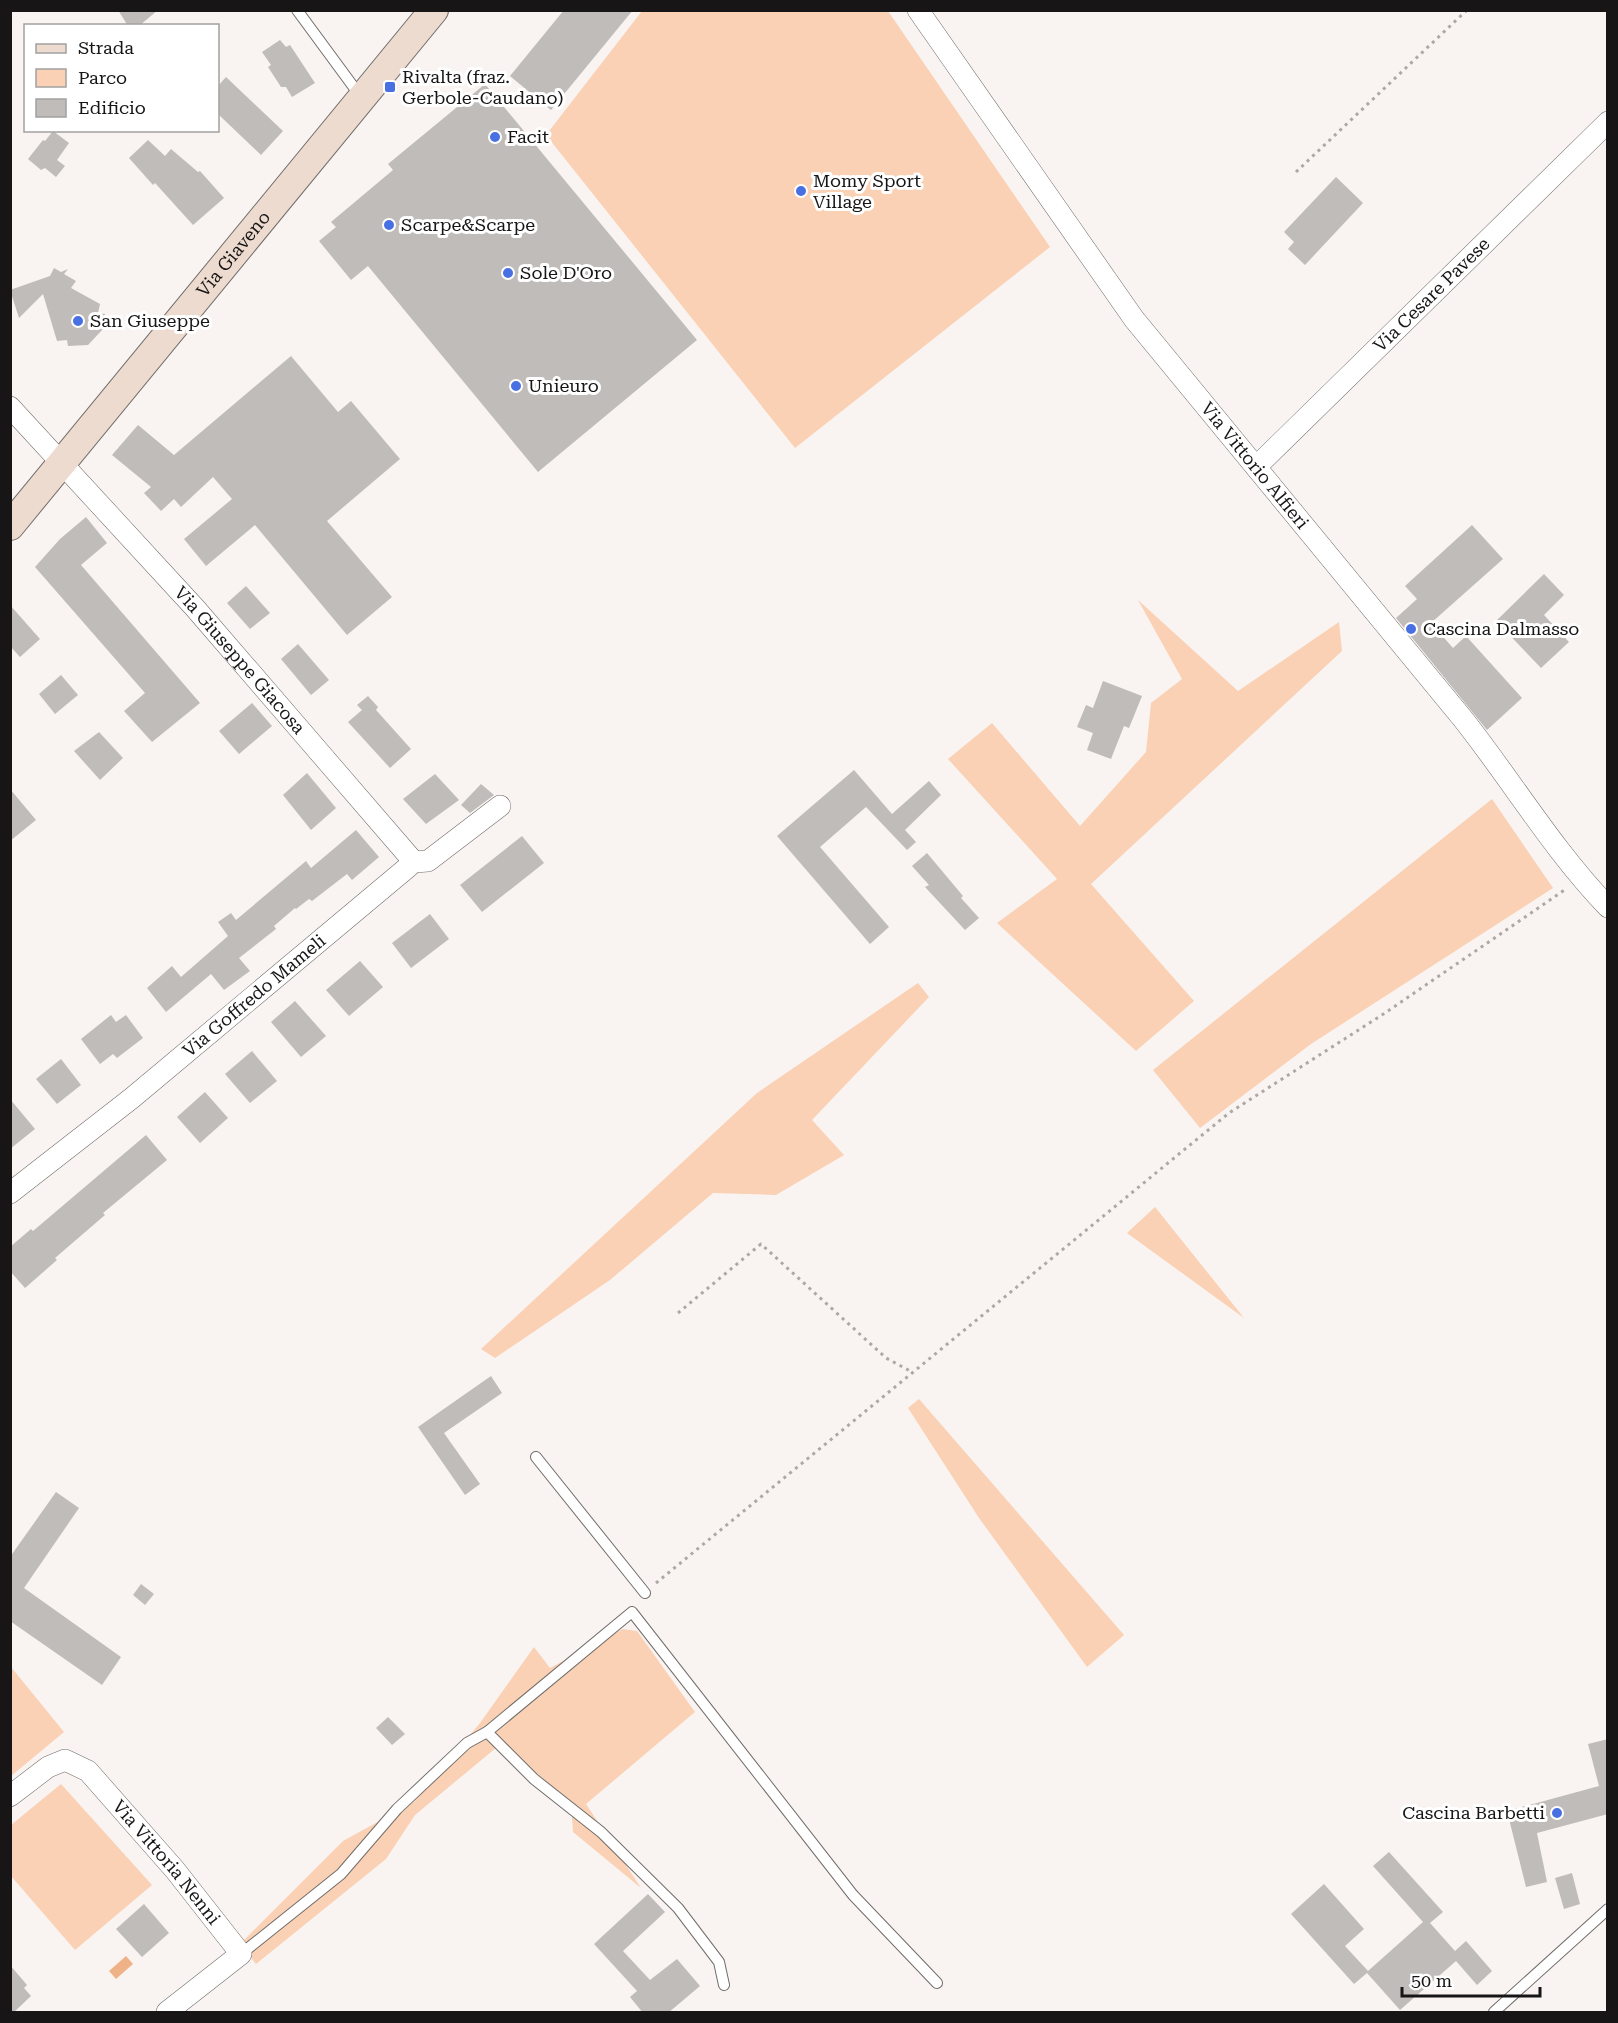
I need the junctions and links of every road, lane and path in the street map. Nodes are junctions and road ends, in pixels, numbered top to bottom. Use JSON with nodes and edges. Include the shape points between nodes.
{"nodes":[{"id":1,"x":297,"y":10,"type":"edge"},
{"id":2,"x":434,"y":10,"type":"edge"},
{"id":3,"x":918,"y":10,"type":"edge"},
{"id":4,"x":1467,"y":10,"type":"edge"},
{"id":5,"x":362,"y":99,"type":"junction"},
{"id":6,"x":1608,"y":123,"type":"edge"},
{"id":7,"x":1296,"y":171,"type":"dead end"},
{"id":8,"x":10,"y":407,"type":"edge"},
{"id":9,"x":62,"y":462,"type":"junction"},
{"id":10,"x":1256,"y":467,"type":"junction"},
{"id":11,"x":10,"y":525,"type":"edge"},
{"id":12,"x":500,"y":806,"type":"dead end"},
{"id":13,"x":414,"y":862,"type":"junction"},
{"id":14,"x":1581,"y":879,"type":"junction"},
{"id":15,"x":1608,"y":907,"type":"edge"},
{"id":16,"x":10,"y":1193,"type":"edge"},
{"id":17,"x":678,"y":1313,"type":"dead end"},
{"id":18,"x":912,"y":1372,"type":"junction"},
{"id":19,"x":536,"y":1457,"type":"dead end"},
{"id":20,"x":645,"y":1593,"type":"joint"},
{"id":21,"x":487,"y":1732,"type":"junction"},
{"id":22,"x":10,"y":1797,"type":"edge"},
{"id":23,"x":1608,"y":1909,"type":"edge"},
{"id":24,"x":241,"y":1954,"type":"junction"},
{"id":25,"x":937,"y":1983,"type":"dead end"},
{"id":26,"x":724,"y":1985,"type":"dead end"},
{"id":27,"x":167,"y":2013,"type":"edge"},
{"id":28,"x":1494,"y":2013,"type":"edge"}],
"edges":[{"from":1,"to":5,"type":"lane"},
{"from":2,"to":5,"type":"main road","name":"Via Giaveno"},
{"from":3,"to":10,"type":"street","name":"Via Vittorio Alfieri","via":[[1134,319]]},
{"from":4,"to":7,"type":"path"},
{"from":5,"to":9,"type":"main road","name":"Via Giaveno"},
{"from":6,"to":10,"type":"street","name":"Via Cesare Pavese"},
{"from":8,"to":9,"type":"street","name":"Via Giuseppe Giacosa"},
{"from":9,"to":11,"type":"main road","name":"Via Giaveno"},
{"from":9,"to":13,"type":"street","name":"Via Giuseppe Giacosa","via":[[256,677]]},
{"from":10,"to":14,"type":"street","name":"Via Vittorio Alfieri","via":[[1488,751]]},
{"from":12,"to":13,"type":"street","name":"Via Goffredo Mameli","via":[[428,861]]},
{"from":13,"to":16,"type":"street","name":"Via Goffredo Mameli","via":[[132,1098]]},
{"from":14,"to":15,"type":"street","name":"Via Vittorio Alfieri"},
{"from":14,"to":18,"type":"path","via":[[1229,1113]]},
{"from":17,"to":18,"type":"path","via":[[762,1245],[886,1358]]},
{"from":18,"to":20,"type":"path"},
{"from":19,"to":20,"type":"lane"},
{"from":21,"to":24,"type":"lane","via":[[467,1743],[397,1809],[341,1874]]},
{"from":21,"to":25,"type":"lane","via":[[632,1612],[853,1895]]},
{"from":21,"to":26,"type":"lane","via":[[534,1779],[601,1832],[678,1908],[719,1962]]},
{"from":22,"to":24,"type":"street","name":"Via Vittoria Nenni","via":[[48,1767],[65,1760],[88,1771],[175,1870]]},
{"from":23,"to":28,"type":"lane"},
{"from":24,"to":27,"type":"street"}]}
